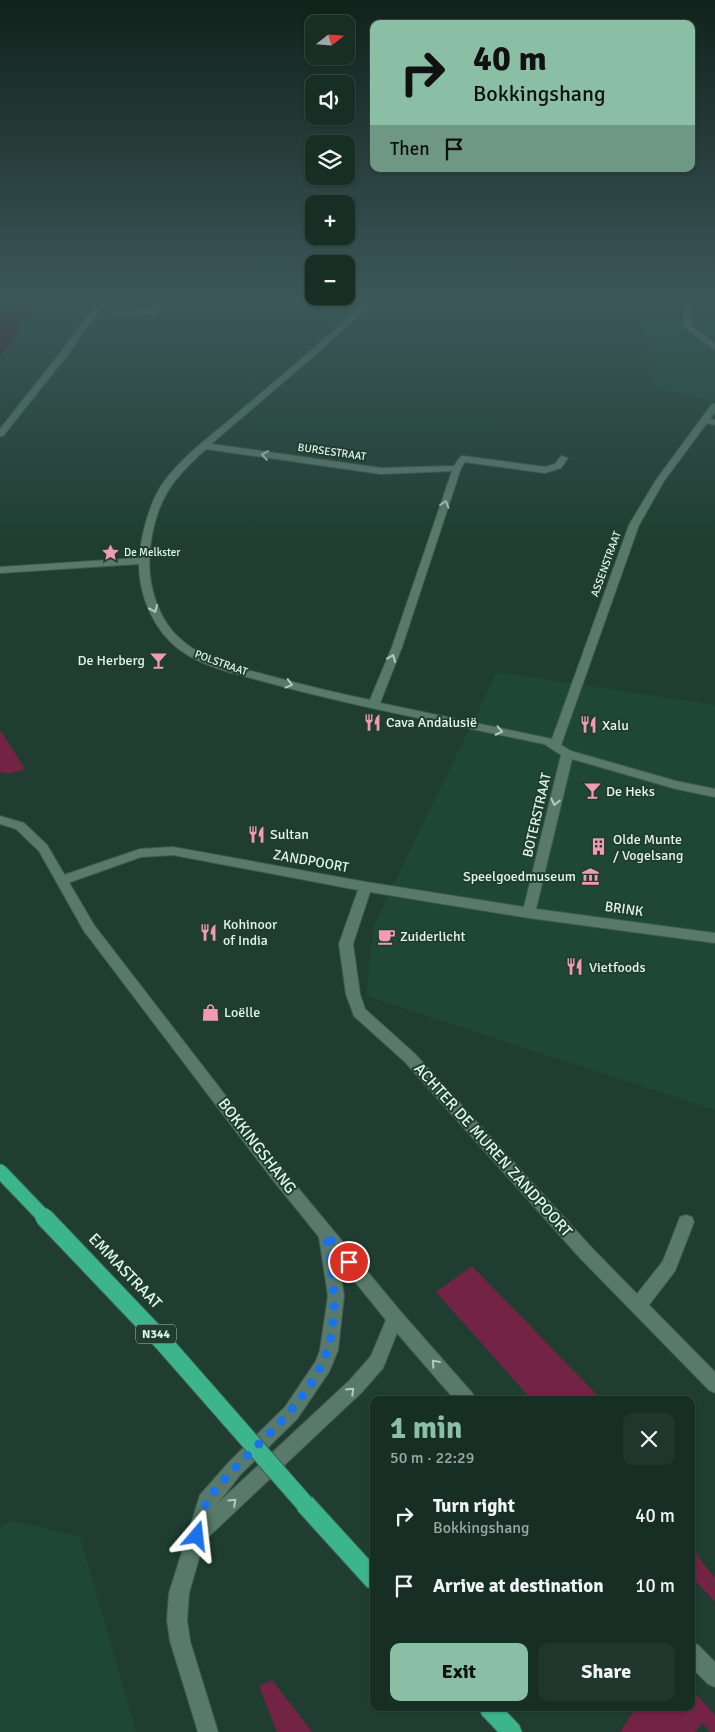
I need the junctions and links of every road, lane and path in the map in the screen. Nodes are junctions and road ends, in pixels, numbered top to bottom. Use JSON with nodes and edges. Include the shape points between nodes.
{"nodes":[{"id":1,"x":42,"y":382,"type":"edge"},
{"id":2,"x":278,"y":382,"type":"edge"},
{"id":3,"x":715,"y":406,"type":"edge"},
{"id":4,"x":710,"y":422,"type":"edge"},
{"id":5,"x":0,"y":434,"type":"edge"},
{"id":6,"x":204,"y":446,"type":"junction"},
{"id":7,"x":564,"y":458,"type":"dead end"},
{"id":8,"x":457,"y":468,"type":"junction"},
{"id":9,"x":143,"y":561,"type":"junction"},
{"id":10,"x":0,"y":570,"type":"edge"},
{"id":11,"x":374,"y":703,"type":"junction"},
{"id":12,"x":555,"y":747,"type":"junction"},
{"id":13,"x":567,"y":754,"type":"junction"},
{"id":14,"x":715,"y":793,"type":"edge"},
{"id":15,"x":0,"y":820,"type":"edge"},
{"id":16,"x":62,"y":880,"type":"junction"},
{"id":17,"x":366,"y":886,"type":"junction"},
{"id":18,"x":529,"y":913,"type":"junction"},
{"id":19,"x":715,"y":938,"type":"edge"},
{"id":20,"x":0,"y":1171,"type":"edge"},
{"id":21,"x":686,"y":1222,"type":"dead end"},
{"id":22,"x":326,"y":1234,"type":"junction"},
{"id":23,"x":638,"y":1306,"type":"junction"},
{"id":24,"x":395,"y":1318,"type":"junction"},
{"id":25,"x":715,"y":1384,"type":"edge"},
{"id":26,"x":463,"y":1396,"type":"edge"},
{"id":27,"x":197,"y":1536,"type":"junction"},
{"id":28,"x":370,"y":1576,"type":"edge"},
{"id":29,"x":695,"y":1656,"type":"edge"},
{"id":30,"x":715,"y":1677,"type":"edge"},
{"id":31,"x":492,"y":1711,"type":"edge"},
{"id":32,"x":208,"y":1732,"type":"edge"},
{"id":33,"x":512,"y":1732,"type":"edge"}],
"edges":[{"from":1,"to":5,"type":"street"},
{"from":2,"to":6,"type":"street","name":"POLSTRAAT"},
{"from":3,"to":4,"type":"street","name":"ASSENSTRAAT"},
{"from":4,"to":12,"type":"street","name":"ASSENSTRAAT","via":[[660,480],[634,525]]},
{"from":8,"to":6,"type":"street","name":"BURSESTRAAT","one_way":true,"via":[[381,471]]},
{"from":6,"to":9,"type":"street","name":"POLSTRAAT","via":[[170,479],[159,497]]},
{"from":7,"to":8,"type":"street","name":"BURSESTRAAT","via":[[558,466],[545,470],[464,459]]},
{"from":11,"to":8,"type":"street","one_way":true,"via":[[397,647]]},
{"from":9,"to":10,"type":"street"},
{"from":9,"to":11,"type":"street","name":"POLSTRAAT","one_way":true,"via":[[150,601],[162,629],[193,654],[291,685]]},
{"from":11,"to":12,"type":"street","name":"POLSTRAAT","one_way":true,"via":[[547,741]]},
{"from":12,"to":13,"type":"street"},
{"from":13,"to":14,"type":"street"},
{"from":13,"to":18,"type":"street","name":"BOTERSTRAAT","one_way":true},
{"from":15,"to":16,"type":"street","via":[[20,826],[34,838]]},
{"from":16,"to":17,"type":"street","name":"ZANDPOORT","via":[[140,853],[172,851]]},
{"from":16,"to":22,"type":"street","name":"BOKKINGSHANG","via":[[89,928]]},
{"from":17,"to":18,"type":"street","name":"ZANDPOORT"},
{"from":17,"to":23,"type":"street","name":"ACHTER DE MUREN ZANDPOORT","via":[[346,944],[353,994],[359,1012],[410,1058]]},
{"from":18,"to":19,"type":"street","name":"BRINK"},
{"from":20,"to":28,"type":"main road","name":"EMMASTRAAT","number":"N344","bridge":true,"via":[[164,1342]]},
{"from":21,"to":23,"type":"street","via":[[669,1266]]},
{"from":22,"to":24,"type":"street","name":"BOKKINGSHANG"},
{"from":22,"to":27,"type":"street","via":[[336,1296],[329,1350],[323,1366],[291,1412],[235,1468],[207,1502]]},
{"from":23,"to":25,"type":"street","name":"ACHTER DE MUREN ZANDPOORT"},
{"from":26,"to":24,"type":"street","name":"BOKKINGSHANG","one_way":true},
{"from":27,"to":24,"type":"street","one_way":true,"via":[[356,1386],[377,1362]]},
{"from":27,"to":32,"type":"street","via":[[179,1592],[177,1620],[184,1661]]},
{"from":29,"to":30,"type":"street"},
{"from":31,"to":33,"type":"main road"}]}
